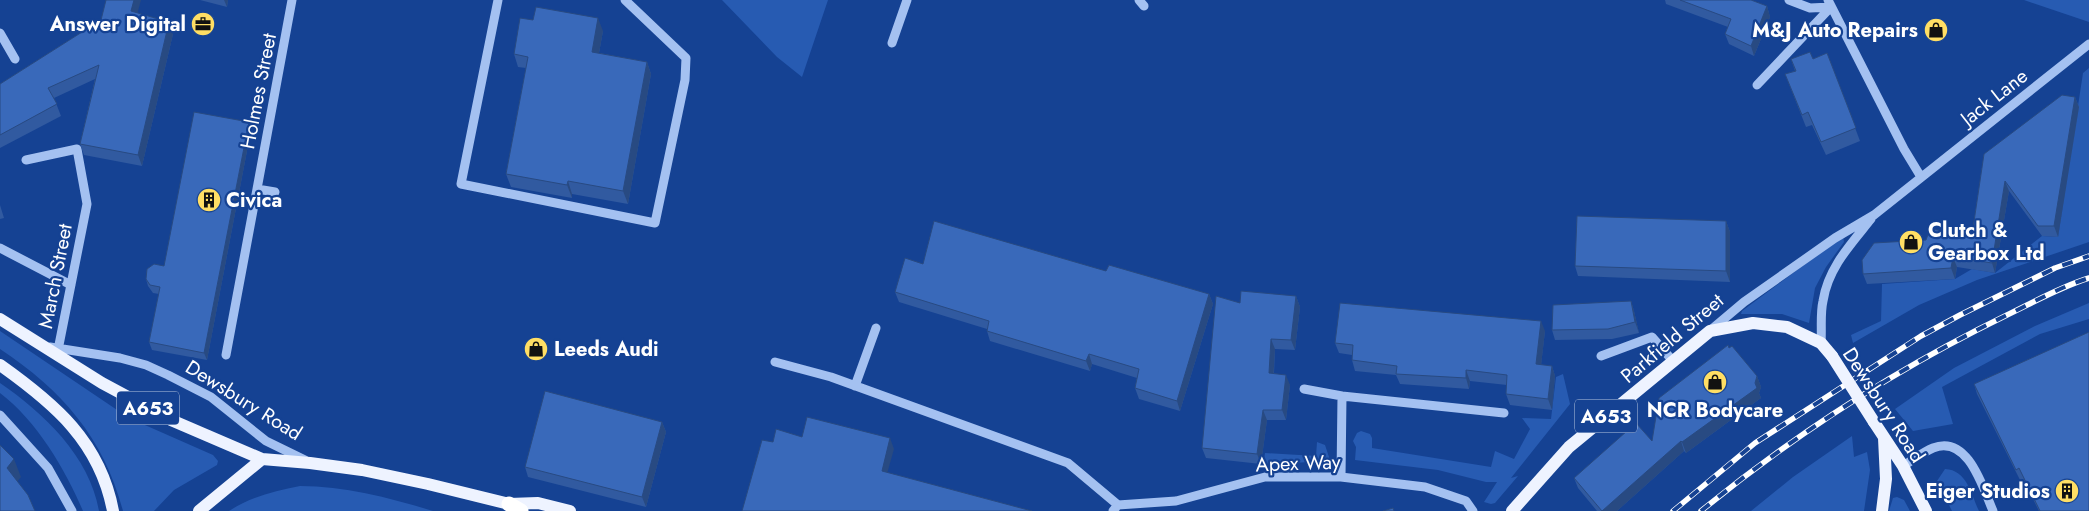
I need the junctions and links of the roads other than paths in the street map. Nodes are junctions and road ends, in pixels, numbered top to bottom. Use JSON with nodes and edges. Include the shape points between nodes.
{"nodes":[{"id":1,"x":292,"y":0,"type":"edge"},
{"id":2,"x":498,"y":0,"type":"edge"},
{"id":3,"x":625,"y":0,"type":"edge"},
{"id":4,"x":907,"y":0,"type":"edge"},
{"id":5,"x":1789,"y":0,"type":"edge"},
{"id":6,"x":1830,"y":4,"type":"edge"},
{"id":7,"x":0,"y":32,"type":"edge"},
{"id":8,"x":892,"y":43,"type":"dead end"},
{"id":9,"x":2089,"y":44,"type":"edge"},
{"id":10,"x":15,"y":59,"type":"dead end"},
{"id":11,"x":1757,"y":85,"type":"dead end"},
{"id":12,"x":26,"y":160,"type":"dead end"},
{"id":13,"x":1922,"y":177,"type":"junction"},
{"id":14,"x":257,"y":189,"type":"junction"},
{"id":15,"x":275,"y":192,"type":"dead end"},
{"id":16,"x":1874,"y":215,"type":"junction"},
{"id":17,"x":0,"y":248,"type":"edge"},
{"id":18,"x":71,"y":285,"type":"junction"},
{"id":19,"x":0,"y":319,"type":"edge"},
{"id":20,"x":876,"y":328,"type":"dead end"},
{"id":21,"x":1710,"y":331,"type":"junction"},
{"id":22,"x":1821,"y":343,"type":"junction"},
{"id":23,"x":57,"y":352,"type":"junction"},
{"id":24,"x":226,"y":355,"type":"dead end"},
{"id":25,"x":1601,"y":356,"type":"dead end"},
{"id":26,"x":1673,"y":361,"type":"junction"},
{"id":27,"x":775,"y":362,"type":"dead end"},
{"id":28,"x":0,"y":365,"type":"edge"},
{"id":29,"x":855,"y":386,"type":"junction"},
{"id":30,"x":1304,"y":389,"type":"dead end"},
{"id":31,"x":1342,"y":396,"type":"junction"},
{"id":32,"x":1504,"y":413,"type":"dead end"},
{"id":33,"x":0,"y":415,"type":"edge"},
{"id":34,"x":1884,"y":438,"type":"junction"},
{"id":35,"x":262,"y":459,"type":"junction"},
{"id":36,"x":310,"y":463,"type":"junction"},
{"id":37,"x":1904,"y":466,"type":"junction"},
{"id":38,"x":1341,"y":477,"type":"junction"},
{"id":39,"x":515,"y":508,"type":"edge"},
{"id":40,"x":1115,"y":508,"type":"edge"},
{"id":41,"x":72,"y":511,"type":"edge"},
{"id":42,"x":114,"y":511,"type":"edge"},
{"id":43,"x":199,"y":511,"type":"edge"},
{"id":44,"x":570,"y":511,"type":"edge"},
{"id":45,"x":1473,"y":511,"type":"edge"},
{"id":46,"x":1512,"y":511,"type":"edge"},
{"id":47,"x":1882,"y":511,"type":"edge"},
{"id":48,"x":1926,"y":511,"type":"edge"},
{"id":49,"x":1993,"y":511,"type":"edge"}],
"edges":[{"from":1,"to":14,"type":"street","name":"Holmes Street"},
{"from":2,"to":3,"type":"street","via":[[461,184],[655,223],[685,80],[686,58]]},
{"from":4,"to":8,"type":"street"},
{"from":5,"to":6,"type":"street","via":[[1810,8]]},
{"from":6,"to":11,"type":"street"},
{"from":6,"to":13,"type":"street","via":[[1904,149]]},
{"from":7,"to":10,"type":"street"},
{"from":9,"to":13,"type":"street","name":"Jack Lane"},
{"from":12,"to":18,"type":"street","name":"March Street","via":[[77,149],[87,204]]},
{"from":13,"to":16,"type":"street","name":"Parkfield Street"},
{"from":14,"to":15,"type":"street"},
{"from":14,"to":24,"type":"street","name":"Holmes Street"},
{"from":16,"to":21,"type":"street","name":"Parkfield Street","via":[[1835,238],[1744,302]]},
{"from":16,"to":22,"type":"street","name":"Parkfield Street","via":[[1830,276],[1822,303]]},
{"from":17,"to":18,"type":"street"},
{"from":18,"to":23,"type":"street","name":"March Street"},
{"from":19,"to":23,"type":"main road","name":"Dewsbury Road","number":"A653"},
{"from":20,"to":29,"type":"street"},
{"from":21,"to":22,"type":"main road","name":"Dewsbury Road","number":"A653","via":[[1753,323],[1787,326]]},
{"from":21,"to":26,"type":"main road","name":"Parkfield Street","number":"A653"},
{"from":22,"to":34,"type":"main road","name":"Dewsbury Road","number":"A653","bridge":true},
{"from":23,"to":35,"type":"main road","name":"Dewsbury Road","number":"A653","via":[[102,384],[171,420]]},
{"from":23,"to":36,"type":"street","name":"Dewsbury Road","via":[[120,358],[146,365],[211,397],[266,441]]},
{"from":25,"to":26,"type":"street","via":[[1652,337]]},
{"from":26,"to":46,"type":"main road","name":"Parkfield Street","number":"A653","via":[[1569,447]]},
{"from":27,"to":29,"type":"street","name":"Apex Way"},
{"from":28,"to":42,"type":"main road","via":[[50,402],[78,432],[107,482]]},
{"from":29,"to":40,"type":"street","name":"Apex Way","via":[[1068,464]]},
{"from":30,"to":31,"type":"street"},
{"from":31,"to":32,"type":"street"},
{"from":31,"to":38,"type":"street"},
{"from":33,"to":41,"type":"street","via":[[48,468]]},
{"from":34,"to":37,"type":"main road","name":"Dewsbury Road","number":"A653"},
{"from":34,"to":47,"type":"main road","number":"A653","via":[[1886,479]]},
{"from":35,"to":36,"type":"main road","name":"Dewsbury Road","number":"A653"},
{"from":35,"to":43,"type":"main road"},
{"from":36,"to":39,"type":"main road","name":"Dewsbury Road","number":"A653","via":[[428,484]]},
{"from":37,"to":48,"type":"main road","name":"Dewsbury Road","number":"A653"},
{"from":37,"to":49,"type":"street","via":[[1933,448],[1945,445],[1956,449],[1967,457],[1977,473]]},
{"from":38,"to":40,"type":"street","name":"Apex Way","via":[[1265,478],[1176,500]]},
{"from":38,"to":45,"type":"street","name":"Apex Way","via":[[1425,487],[1466,501]]},
{"from":39,"to":44,"type":"main road","name":"Dewsbury Road","number":"A653","via":[[538,503]]}]}
